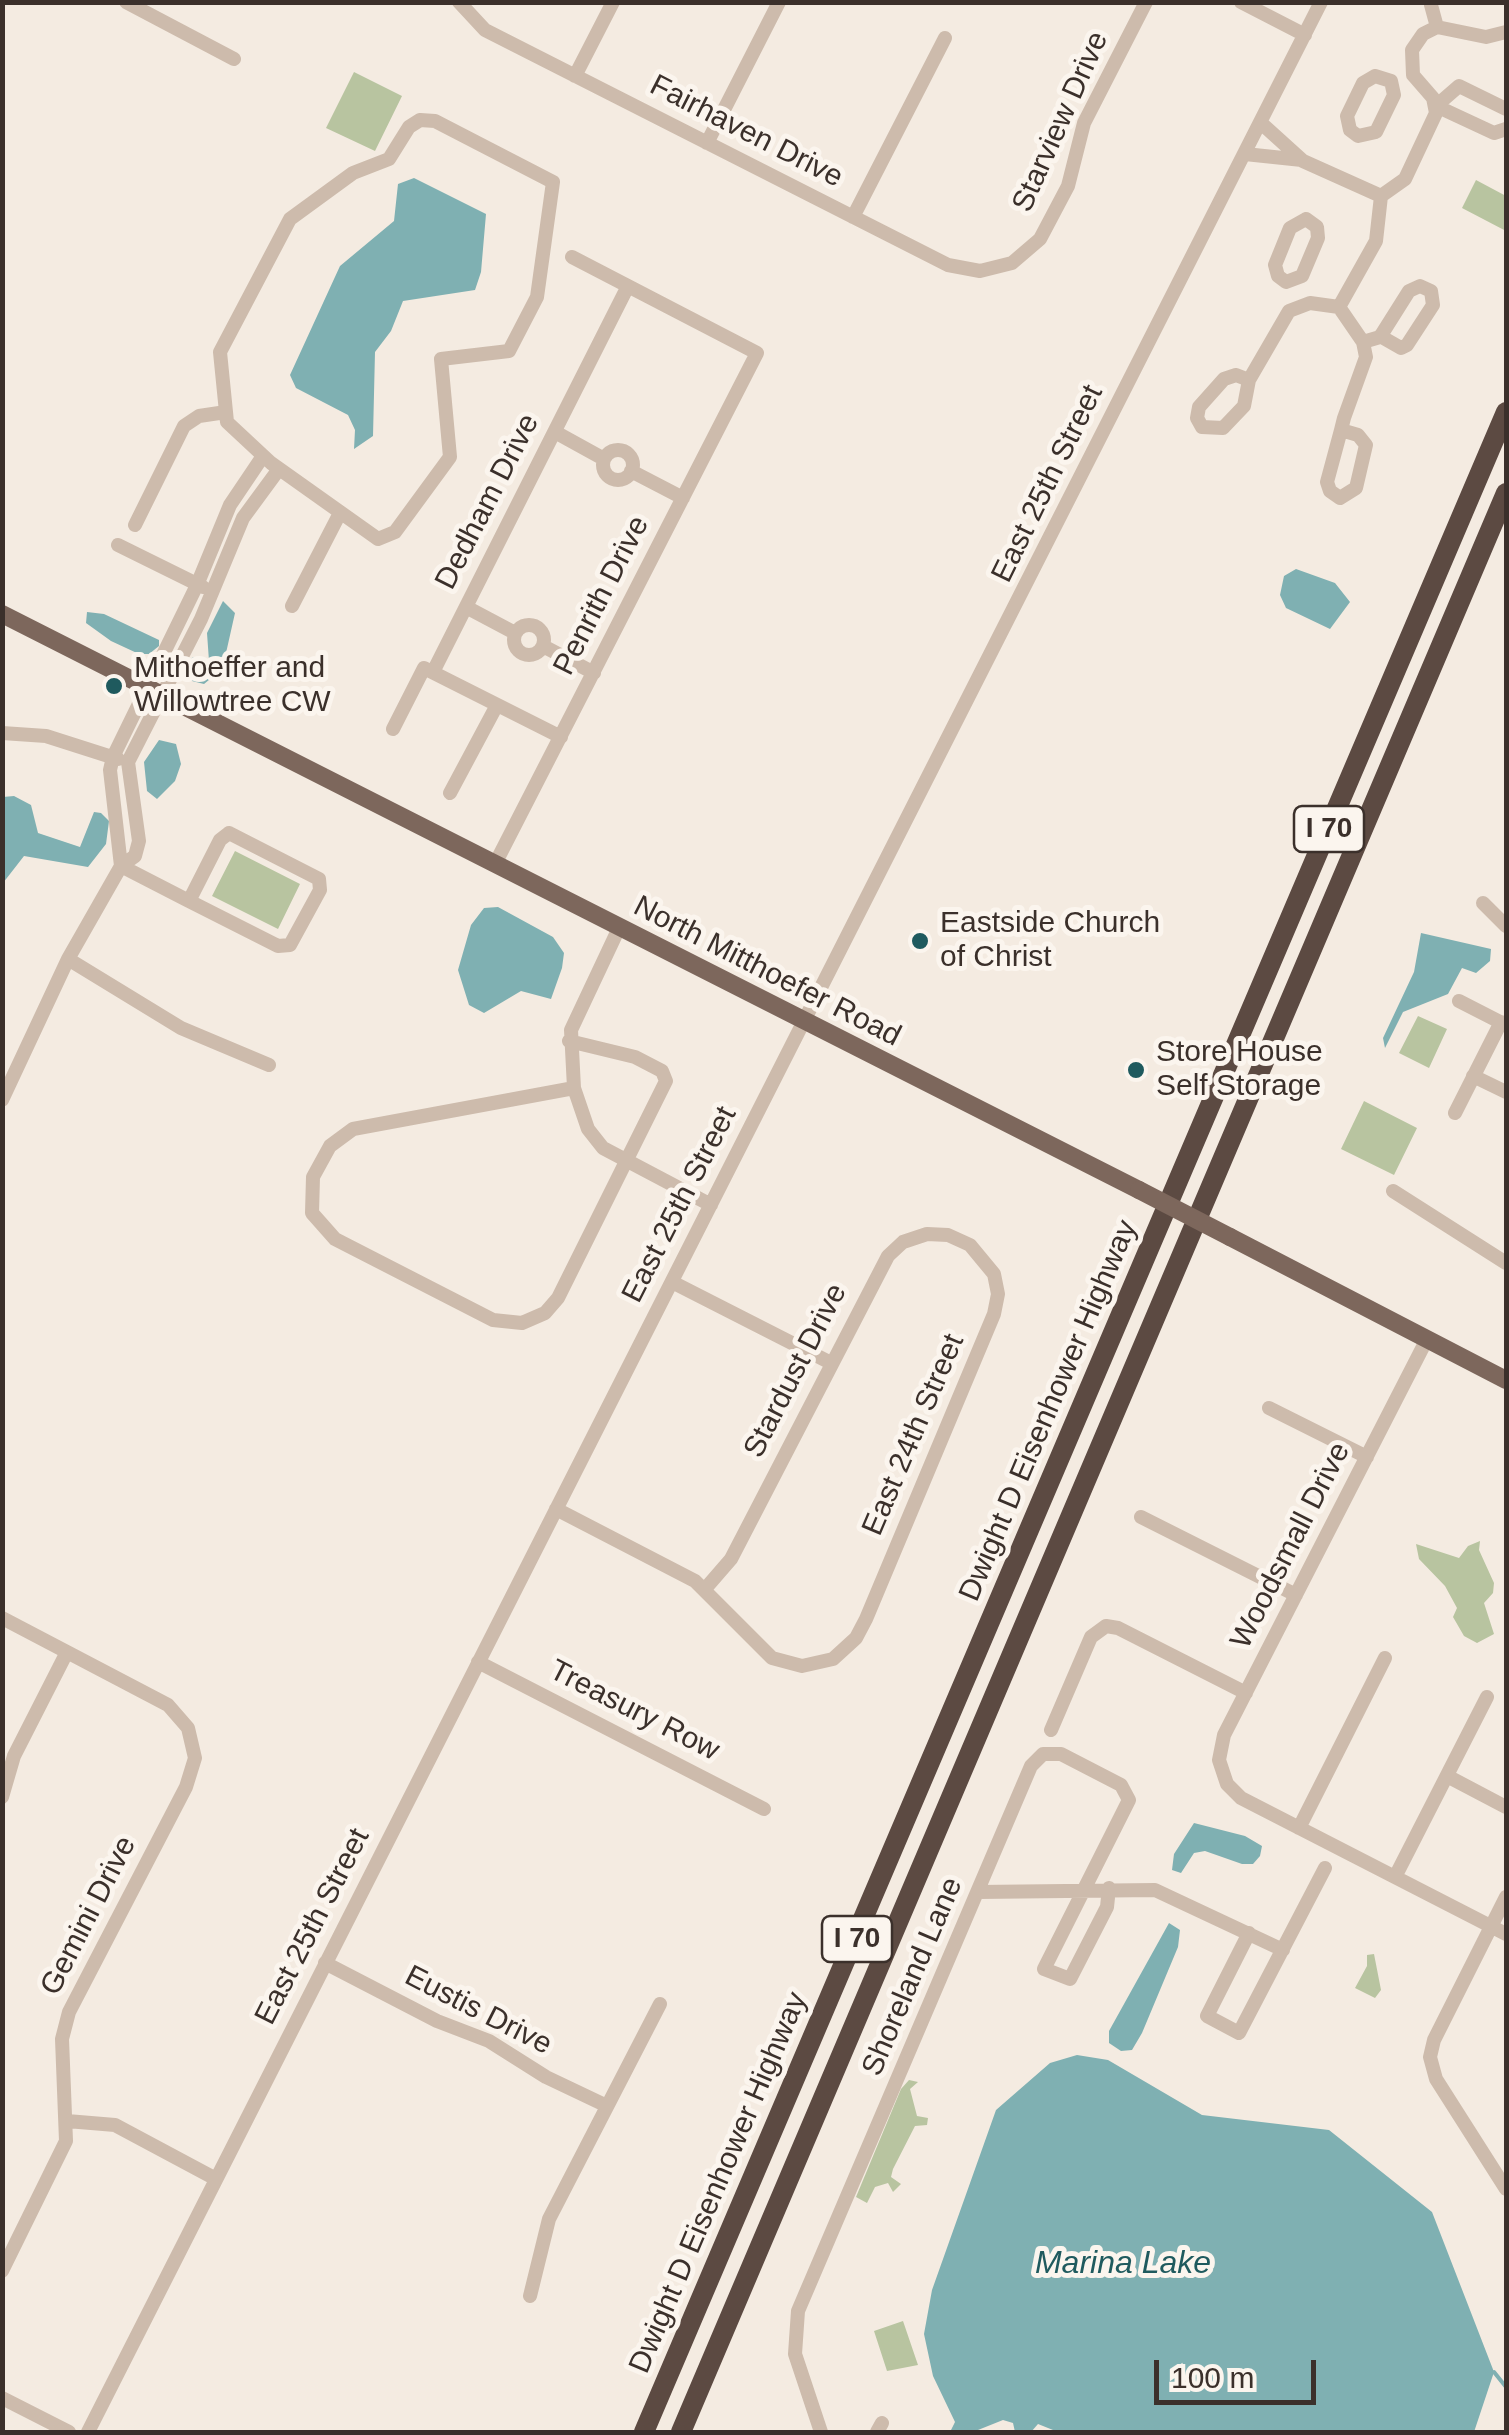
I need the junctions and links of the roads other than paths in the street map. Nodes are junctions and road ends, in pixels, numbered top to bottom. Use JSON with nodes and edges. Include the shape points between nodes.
{"nodes":[{"id":1,"x":126,"y":2,"type":"edge"},
{"id":2,"x":458,"y":2,"type":"edge"},
{"id":3,"x":613,"y":2,"type":"edge"},
{"id":4,"x":779,"y":2,"type":"edge"},
{"id":5,"x":1146,"y":2,"type":"edge"},
{"id":6,"x":1241,"y":2,"type":"edge"},
{"id":7,"x":1322,"y":2,"type":"edge"},
{"id":8,"x":1429,"y":3,"type":"edge"},
{"id":9,"x":1436,"y":27,"type":"junction"},
{"id":10,"x":1506,"y":32,"type":"edge"},
{"id":11,"x":1304,"y":35,"type":"junction"},
{"id":12,"x":945,"y":38,"type":"dead end"},
{"id":13,"x":234,"y":59,"type":"dead end"},
{"id":14,"x":1413,"y":75,"type":"junction"},
{"id":15,"x":575,"y":76,"type":"junction"},
{"id":16,"x":1393,"y":84,"type":"dead end"},
{"id":17,"x":1436,"y":106,"type":"junction"},
{"id":18,"x":1506,"y":109,"type":"edge"},
{"id":19,"x":1261,"y":122,"type":"junction"},
{"id":20,"x":1506,"y":129,"type":"edge"},
{"id":21,"x":707,"y":143,"type":"junction"},
{"id":22,"x":1245,"y":154,"type":"junction"},
{"id":23,"x":1303,"y":160,"type":"junction"},
{"id":24,"x":1382,"y":196,"type":"junction"},
{"id":25,"x":852,"y":217,"type":"junction"},
{"id":26,"x":572,"y":257,"type":"dead end"},
{"id":27,"x":1020,"y":258,"type":"joint"},
{"id":28,"x":1306,"y":268,"type":"dead end"},
{"id":29,"x":628,"y":286,"type":"junction"},
{"id":30,"x":1301,"y":304,"type":"junction"},
{"id":31,"x":1339,"y":306,"type":"junction"},
{"id":32,"x":1380,"y":336,"type":"dead end"},
{"id":33,"x":1363,"y":342,"type":"junction"},
{"id":34,"x":1249,"y":380,"type":"dead end"},
{"id":35,"x":226,"y":412,"type":"junction"},
{"id":36,"x":1506,"y":412,"type":"edge"},
{"id":37,"x":1341,"y":430,"type":"dead end"},
{"id":38,"x":554,"y":432,"type":"junction"},
{"id":39,"x":271,"y":462,"type":"junction"},
{"id":40,"x":1506,"y":492,"type":"edge"},
{"id":41,"x":683,"y":498,"type":"junction"},
{"id":42,"x":340,"y":513,"type":"junction"},
{"id":43,"x":135,"y":525,"type":"dead end"},
{"id":44,"x":118,"y":545,"type":"dead end"},
{"id":45,"x":197,"y":585,"type":"junction"},
{"id":46,"x":212,"y":592,"type":"junction"},
{"id":47,"x":292,"y":606,"type":"dead end"},
{"id":48,"x":466,"y":607,"type":"junction"},
{"id":49,"x":2,"y":614,"type":"edge"},
{"id":50,"x":515,"y":634,"type":"junction"},
{"id":51,"x":543,"y":646,"type":"junction"},
{"id":52,"x":433,"y":672,"type":"junction"},
{"id":53,"x":594,"y":673,"type":"junction"},
{"id":54,"x":154,"y":690,"type":"junction"},
{"id":55,"x":497,"y":705,"type":"junction"},
{"id":56,"x":393,"y":729,"type":"dead end"},
{"id":57,"x":2,"y":734,"type":"edge"},
{"id":58,"x":561,"y":737,"type":"junction"},
{"id":59,"x":121,"y":760,"type":"junction"},
{"id":60,"x":450,"y":793,"type":"dead end"},
{"id":61,"x":495,"y":864,"type":"junction"},
{"id":62,"x":121,"y":866,"type":"junction"},
{"id":63,"x":188,"y":901,"type":"junction"},
{"id":64,"x":1483,"y":902,"type":"dead end"},
{"id":65,"x":1506,"y":926,"type":"edge"},
{"id":66,"x":619,"y":928,"type":"junction"},
{"id":67,"x":68,"y":959,"type":"junction"},
{"id":68,"x":1459,"y":1001,"type":"dead end"},
{"id":69,"x":805,"y":1022,"type":"junction"},
{"id":70,"x":1504,"y":1024,"type":"edge"},
{"id":71,"x":569,"y":1041,"type":"junction"},
{"id":72,"x":269,"y":1065,"type":"dead end"},
{"id":73,"x":1473,"y":1076,"type":"junction"},
{"id":74,"x":574,"y":1088,"type":"junction"},
{"id":75,"x":1506,"y":1092,"type":"edge"},
{"id":76,"x":2,"y":1100,"type":"edge"},
{"id":77,"x":1455,"y":1112,"type":"dead end"},
{"id":78,"x":627,"y":1162,"type":"junction"},
{"id":79,"x":1393,"y":1191,"type":"dead end"},
{"id":80,"x":711,"y":1206,"type":"junction"},
{"id":81,"x":970,"y":1245,"type":"joint"},
{"id":82,"x":1506,"y":1263,"type":"edge"},
{"id":83,"x":672,"y":1282,"type":"junction"},
{"id":84,"x":1427,"y":1340,"type":"junction"},
{"id":85,"x":831,"y":1363,"type":"junction"},
{"id":86,"x":1506,"y":1380,"type":"edge"},
{"id":87,"x":1270,"y":1408,"type":"dead end"},
{"id":88,"x":1367,"y":1457,"type":"junction"},
{"id":89,"x":556,"y":1509,"type":"junction"},
{"id":90,"x":1141,"y":1516,"type":"dead end"},
{"id":91,"x":705,"y":1589,"type":"junction"},
{"id":92,"x":1296,"y":1595,"type":"junction"},
{"id":93,"x":2,"y":1618,"type":"edge"},
{"id":94,"x":67,"y":1652,"type":"junction"},
{"id":95,"x":1384,"y":1658,"type":"dead end"},
{"id":96,"x":478,"y":1662,"type":"junction"},
{"id":97,"x":1246,"y":1693,"type":"junction"},
{"id":98,"x":1487,"y":1696,"type":"dead end"},
{"id":99,"x":1051,"y":1730,"type":"dead end"},
{"id":100,"x":1446,"y":1776,"type":"junction"},
{"id":101,"x":2,"y":1796,"type":"edge"},
{"id":102,"x":1506,"y":1807,"type":"edge"},
{"id":103,"x":764,"y":1809,"type":"dead end"},
{"id":104,"x":1299,"y":1828,"type":"junction"},
{"id":105,"x":1325,"y":1868,"type":"dead end"},
{"id":106,"x":1395,"y":1877,"type":"junction"},
{"id":107,"x":1086,"y":1888,"type":"junction"},
{"id":108,"x":1109,"y":1888,"type":"junction"},
{"id":109,"x":978,"y":1892,"type":"junction"},
{"id":110,"x":1506,"y":1897,"type":"edge"},
{"id":111,"x":1492,"y":1926,"type":"junction"},
{"id":112,"x":1249,"y":1933,"type":"junction"},
{"id":113,"x":1506,"y":1934,"type":"edge"},
{"id":114,"x":1284,"y":1950,"type":"junction"},
{"id":115,"x":325,"y":1964,"type":"junction"},
{"id":116,"x":660,"y":2004,"type":"dead end"},
{"id":117,"x":607,"y":2106,"type":"junction"},
{"id":118,"x":67,"y":2121,"type":"junction"},
{"id":119,"x":216,"y":2179,"type":"junction"},
{"id":120,"x":1506,"y":2189,"type":"edge"},
{"id":121,"x":8,"y":2245,"type":"edge"},
{"id":122,"x":2,"y":2272,"type":"edge"},
{"id":123,"x":530,"y":2296,"type":"dead end"},
{"id":124,"x":2,"y":2398,"type":"edge"},
{"id":125,"x":70,"y":2432,"type":"edge"},
{"id":126,"x":88,"y":2432,"type":"edge"},
{"id":127,"x":644,"y":2432,"type":"edge"},
{"id":128,"x":681,"y":2432,"type":"edge"},
{"id":129,"x":821,"y":2432,"type":"edge"}],
"edges":[{"from":1,"to":13,"type":"street"},
{"from":2,"to":15,"type":"street","name":"Fairhaven Drive","via":[[482,28]]},
{"from":3,"to":15,"type":"street"},
{"from":4,"to":21,"type":"street"},
{"from":5,"to":27,"type":"street","name":"Starview Drive","via":[[1084,123],[1068,186],[1040,239]]},
{"from":6,"to":11,"type":"street"},
{"from":7,"to":11,"type":"street","name":"East 25th Street"},
{"from":8,"to":9,"type":"street"},
{"from":9,"to":10,"type":"street","via":[[1486,37]]},
{"from":9,"to":14,"type":"street","via":[[1412,50]]},
{"from":11,"to":19,"type":"street","name":"East 25th Street"},
{"from":12,"to":25,"type":"street"},
{"from":14,"to":16,"type":"street"},
{"from":14,"to":17,"type":"street"},
{"from":15,"to":21,"type":"street","name":"Fairhaven Drive"},
{"from":17,"to":18,"type":"street","via":[[1459,86]]},
{"from":17,"to":20,"type":"street","via":[[1494,134]]},
{"from":17,"to":24,"type":"street","via":[[1405,179]]},
{"from":19,"to":22,"type":"street","name":"East 25th Street"},
{"from":19,"to":23,"type":"street"},
{"from":21,"to":25,"type":"street","name":"Fairhaven Drive"},
{"from":22,"to":23,"type":"street"},
{"from":22,"to":69,"type":"street","name":"East 25th Street"},
{"from":23,"to":24,"type":"street"},
{"from":24,"to":31,"type":"street","via":[[1376,241]]},
{"from":25,"to":27,"type":"street","name":"Fairhaven Drive","via":[[958,269],[991,270]]},
{"from":26,"to":29,"type":"street"},
{"from":28,"to":30,"type":"street"},
{"from":29,"to":38,"type":"street","name":"Dedham Drive"},
{"from":29,"to":41,"type":"street","name":"Penrith Drive","via":[[757,353]]},
{"from":30,"to":31,"type":"street"},
{"from":30,"to":34,"type":"street","via":[[1279,323]]},
{"from":31,"to":33,"type":"street"},
{"from":32,"to":33,"type":"street"},
{"from":33,"to":37,"type":"street","via":[[1366,363]]},
{"from":35,"to":39,"type":"street","via":[[227,422]]},
{"from":35,"to":42,"type":"street","via":[[222,346],[290,219],[353,173],[388,159],[413,123],[432,120],[553,182],[538,296],[509,351],[441,359],[450,457],[395,532],[375,538]]},
{"from":35,"to":43,"type":"street","via":[[184,426]]},
{"from":36,"to":127,"type":"highway","name":"Dwight D Eisenhower Highway","number":"I 70"},
{"from":38,"to":41,"type":"street","via":[[604,459],[623,450],[631,457],[631,472]]},
{"from":38,"to":48,"type":"street","name":"Dedham Drive"},
{"from":39,"to":42,"type":"street"},
{"from":39,"to":45,"type":"street","via":[[230,505]]},
{"from":39,"to":46,"type":"street"},
{"from":40,"to":128,"type":"highway","name":"Dwight D Eisenhower Highway","number":"I 70"},
{"from":41,"to":53,"type":"street","name":"Penrith Drive"},
{"from":42,"to":47,"type":"street"},
{"from":44,"to":45,"type":"street"},
{"from":45,"to":46,"type":"street"},
{"from":45,"to":54,"type":"street"},
{"from":46,"to":54,"type":"street"},
{"from":48,"to":50,"type":"street"},
{"from":48,"to":52,"type":"street","name":"Dedham Drive"},
{"from":49,"to":54,"type":"main road","name":"North Mitthoefer Road"},
{"from":50,"to":51,"type":"street","via":[[528,625],[538,628]]},
{"from":50,"to":51,"type":"street","via":[[522,654]]},
{"from":51,"to":53,"type":"street"},
{"from":52,"to":55,"type":"street"},
{"from":52,"to":56,"type":"street","name":"Dedham Drive","via":[[424,668]]},
{"from":53,"to":58,"type":"street","name":"Penrith Drive"},
{"from":54,"to":59,"type":"street"},
{"from":54,"to":61,"type":"main road","name":"North Mitthoefer Road"},
{"from":55,"to":58,"type":"street"},
{"from":55,"to":60,"type":"street"},
{"from":57,"to":59,"type":"street","via":[[46,736]]},
{"from":58,"to":61,"type":"street","name":"Penrith Drive"},
{"from":59,"to":62,"type":"street","via":[[139,842],[130,864]]},
{"from":61,"to":66,"type":"main road","name":"North Mitthoefer Road"},
{"from":62,"to":63,"type":"street"},
{"from":62,"to":67,"type":"street"},
{"from":63,"to":63,"type":"street","via":[[284,947],[320,884],[313,874],[229,833]]},
{"from":64,"to":65,"type":"street"},
{"from":66,"to":69,"type":"main road","name":"North Mitthoefer Road"},
{"from":66,"to":71,"type":"street"},
{"from":67,"to":72,"type":"street","via":[[181,1028]]},
{"from":67,"to":76,"type":"street"},
{"from":68,"to":70,"type":"street"},
{"from":69,"to":80,"type":"street","name":"East 25th Street"},
{"from":69,"to":84,"type":"main road","name":"North Mitthoefer Road","bridge":true},
{"from":70,"to":73,"type":"street"},
{"from":71,"to":74,"type":"street"},
{"from":71,"to":78,"type":"street","via":[[630,1055],[666,1076]]},
{"from":73,"to":75,"type":"street"},
{"from":73,"to":77,"type":"street"},
{"from":74,"to":78,"type":"street","via":[[594,1139]]},
{"from":74,"to":78,"type":"street","via":[[352,1129],[321,1162],[310,1210],[335,1240],[493,1320],[522,1323],[558,1298]]},
{"from":78,"to":80,"type":"street"},
{"from":79,"to":82,"type":"street"},
{"from":80,"to":83,"type":"street","name":"East 25th Street"},
{"from":81,"to":85,"type":"street","name":"Stardust Drive","via":[[932,1234],[899,1245],[882,1264]]},
{"from":81,"to":91,"type":"street","name":"East 24th Street","via":[[994,1274],[994,1314],[849,1646],[818,1664],[782,1663],[760,1649]]},
{"from":83,"to":85,"type":"street"},
{"from":83,"to":89,"type":"street","name":"East 25th Street"},
{"from":84,"to":86,"type":"main road","name":"North Mitthoefer Road"},
{"from":84,"to":88,"type":"street","name":"Woodsmall Drive"},
{"from":85,"to":91,"type":"street","name":"Stardust Drive","via":[[730,1559]]},
{"from":87,"to":88,"type":"street"},
{"from":88,"to":92,"type":"street","name":"Woodsmall Drive"},
{"from":89,"to":91,"type":"street"},
{"from":89,"to":96,"type":"street","name":"East 25th Street"},
{"from":90,"to":92,"type":"street"},
{"from":92,"to":97,"type":"street","name":"Woodsmall Drive"},
{"from":93,"to":94,"type":"street"},
{"from":94,"to":101,"type":"street","via":[[14,1756]]},
{"from":94,"to":118,"type":"street","name":"Gemini Drive","via":[[172,1708],[188,1728],[194,1758],[190,1778],[69,2012],[62,2040]]},
{"from":95,"to":104,"type":"street"},
{"from":96,"to":103,"type":"street","name":"Treasury Row"},
{"from":96,"to":115,"type":"street","name":"East 25th Street"},
{"from":97,"to":99,"type":"street","via":[[1106,1626],[1092,1634]]},
{"from":97,"to":104,"type":"street","name":"Woodsmall Drive","via":[[1220,1750],[1224,1780],[1241,1798]]},
{"from":98,"to":100,"type":"street"},
{"from":100,"to":102,"type":"street"},
{"from":100,"to":106,"type":"street"},
{"from":104,"to":106,"type":"street"},
{"from":105,"to":114,"type":"street"},
{"from":106,"to":111,"type":"street"},
{"from":107,"to":108,"type":"street"},
{"from":107,"to":108,"type":"street","via":[[1044,1967],[1066,1980],[1107,1907]]},
{"from":107,"to":109,"type":"street"},
{"from":107,"to":109,"type":"street","name":"Shoreland Lane","via":[[1128,1794],[1061,1754],[1044,1754],[1031,1766]]},
{"from":108,"to":112,"type":"street","via":[[1164,1892]]},
{"from":109,"to":129,"type":"street","name":"Shoreland Lane","via":[[797,2313],[796,2359]]},
{"from":110,"to":111,"type":"street"},
{"from":111,"to":113,"type":"street"},
{"from":111,"to":120,"type":"street","via":[[1434,2040],[1431,2060],[1436,2080]]},
{"from":112,"to":114,"type":"street"},
{"from":112,"to":114,"type":"street","via":[[1209,2018],[1242,2031]]},
{"from":115,"to":117,"type":"street","name":"Eustis Drive","via":[[490,2041]]},
{"from":115,"to":119,"type":"street","name":"East 25th Street"},
{"from":116,"to":117,"type":"street"},
{"from":117,"to":123,"type":"street","via":[[550,2219]]},
{"from":118,"to":119,"type":"street","via":[[115,2125]]},
{"from":118,"to":121,"type":"street","name":"Gemini Drive","via":[[61,2156]]},
{"from":119,"to":126,"type":"street","name":"East 25th Street"},
{"from":121,"to":122,"type":"street","name":"Gemini Drive"},
{"from":124,"to":125,"type":"street"}]}
